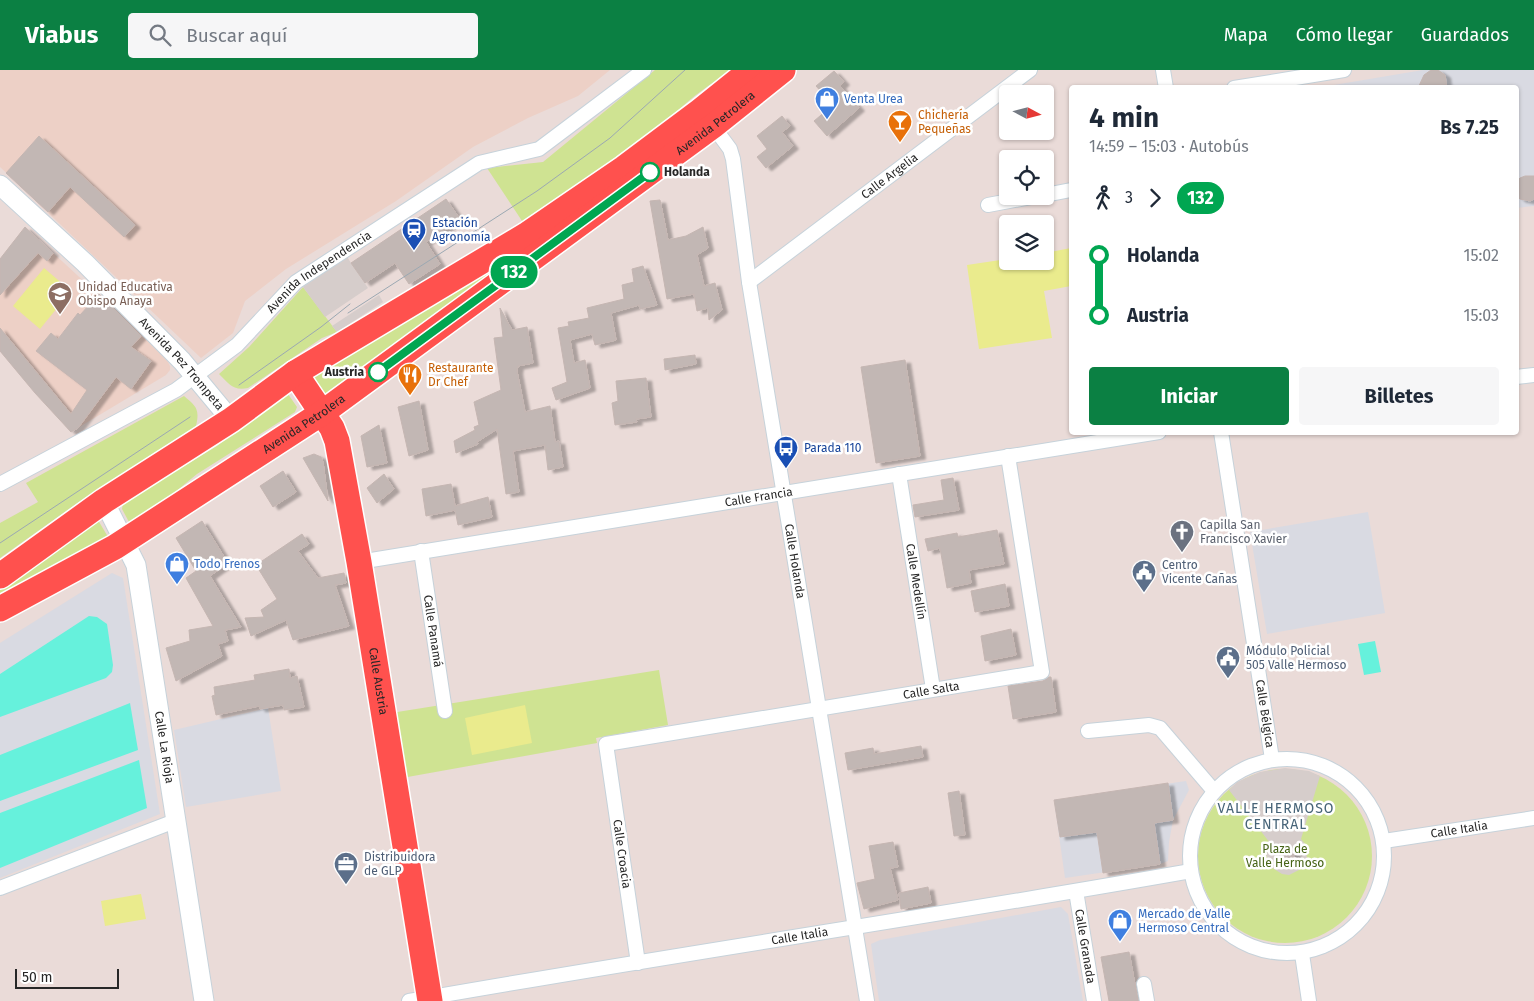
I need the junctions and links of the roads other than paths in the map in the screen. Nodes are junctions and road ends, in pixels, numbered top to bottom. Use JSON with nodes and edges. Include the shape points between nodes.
{"nodes":[{"id":1,"x":644,"y":70,"type":"edge"},
{"id":2,"x":751,"y":70,"type":"edge"},
{"id":3,"x":783,"y":70,"type":"edge"},
{"id":4,"x":1030,"y":70,"type":"edge"},
{"id":5,"x":1163,"y":70,"type":"edge"},
{"id":6,"x":1344,"y":70,"type":"edge"},
{"id":7,"x":1166,"y":85,"type":"edge"},
{"id":8,"x":1252,"y":85,"type":"edge"},
{"id":9,"x":713,"y":126,"type":"junction"},
{"id":10,"x":0,"y":186,"type":"edge"},
{"id":11,"x":1069,"y":190,"type":"edge"},
{"id":12,"x":1054,"y":193,"type":"edge"},
{"id":13,"x":999,"y":203,"type":"edge"},
{"id":14,"x":988,"y":205,"type":"dead end"},
{"id":15,"x":749,"y":282,"type":"junction"},
{"id":16,"x":295,"y":373,"type":"junction"},
{"id":17,"x":1534,"y":375,"type":"edge"},
{"id":18,"x":194,"y":376,"type":"junction"},
{"id":19,"x":1519,"y":377,"type":"edge"},
{"id":20,"x":322,"y":413,"type":"junction"},
{"id":21,"x":231,"y":420,"type":"junction"},
{"id":22,"x":1140,"y":435,"type":"edge"},
{"id":23,"x":1221,"y":435,"type":"edge"},
{"id":24,"x":1008,"y":456,"type":"junction"},
{"id":25,"x":899,"y":474,"type":"junction"},
{"id":26,"x":0,"y":484,"type":"edge"},
{"id":27,"x":783,"y":494,"type":"junction"},
{"id":28,"x":104,"y":501,"type":"junction"},
{"id":29,"x":125,"y":541,"type":"junction"},
{"id":30,"x":421,"y":551,"type":"junction"},
{"id":31,"x":360,"y":562,"type":"junction"},
{"id":32,"x":0,"y":576,"type":"edge"},
{"id":33,"x":0,"y":609,"type":"edge"},
{"id":34,"x":933,"y":689,"type":"junction"},
{"id":35,"x":819,"y":710,"type":"junction"},
{"id":36,"x":445,"y":711,"type":"dead end"},
{"id":37,"x":1088,"y":731,"type":"dead end"},
{"id":38,"x":606,"y":744,"type":"joint"},
{"id":39,"x":1272,"y":759,"type":"junction"},
{"id":40,"x":1214,"y":791,"type":"junction"},
{"id":41,"x":1534,"y":818,"type":"edge"},
{"id":42,"x":176,"y":821,"type":"junction"},
{"id":43,"x":1384,"y":841,"type":"junction"},
{"id":44,"x":1191,"y":871,"type":"junction"},
{"id":45,"x":0,"y":888,"type":"edge"},
{"id":46,"x":1076,"y":891,"type":"junction"},
{"id":47,"x":855,"y":927,"type":"junction"},
{"id":48,"x":1302,"y":954,"type":"junction"},
{"id":49,"x":638,"y":963,"type":"junction"},
{"id":50,"x":1144,"y":984,"type":"dead end"},
{"id":51,"x":423,"y":1000,"type":"edge"},
{"id":52,"x":204,"y":1001,"type":"edge"},
{"id":53,"x":867,"y":1001,"type":"edge"},
{"id":54,"x":1094,"y":1001,"type":"edge"},
{"id":55,"x":1147,"y":1001,"type":"edge"},
{"id":56,"x":1310,"y":1001,"type":"edge"}],
"edges":[{"from":1,"to":18,"type":"street","name":"Avenida Independencia","via":[[539,149],[479,163],[296,282],[237,345]]},
{"from":2,"to":16,"type":"highway","name":"Avenida Petrolera","via":[[632,162],[526,236]]},
{"from":3,"to":9,"type":"highway","name":"Avenida Petrolera"},
{"from":4,"to":15,"type":"street","name":"Calle Argelia"},
{"from":5,"to":7,"type":"street"},
{"from":6,"to":8,"type":"street"},
{"from":9,"to":15,"type":"street","name":"Calle Holanda","via":[[730,149],[733,159]]},
{"from":9,"to":20,"type":"highway","name":"Avenida Petrolera"},
{"from":10,"to":18,"type":"street","name":"Avenida Pez Trompeta","via":[[85,264],[182,360]]},
{"from":11,"to":12,"type":"street"},
{"from":13,"to":14,"type":"street"},
{"from":15,"to":27,"type":"street","name":"Calle Holanda"},
{"from":16,"to":20,"type":"highway","name":"Calle Austria"},
{"from":16,"to":21,"type":"highway","name":"Avenida Petrolera"},
{"from":17,"to":19,"type":"street"},
{"from":18,"to":21,"type":"street","name":"Avenida Pez Trompeta"},
{"from":18,"to":26,"type":"street","name":"Avenida Independencia","via":[[176,390]]},
{"from":20,"to":29,"type":"highway","name":"Avenida Petrolera"},
{"from":20,"to":31,"type":"highway","name":"Calle Austria","via":[[337,441]]},
{"from":21,"to":28,"type":"highway","name":"Avenida Petrolera"},
{"from":22,"to":24,"type":"street","name":"Calle Francia"},
{"from":23,"to":39,"type":"street","name":"Calle Bélgica"},
{"from":24,"to":25,"type":"street","name":"Calle Francia"},
{"from":24,"to":34,"type":"street","name":"Calle Salta","via":[[1042,672]]},
{"from":25,"to":27,"type":"street","name":"Calle Francia"},
{"from":25,"to":34,"type":"street","name":"Calle Medellín"},
{"from":27,"to":30,"type":"street","name":"Calle Francia"},
{"from":27,"to":35,"type":"street","name":"Calle Holanda"},
{"from":28,"to":29,"type":"street","name":"Calle La Rioja"},
{"from":28,"to":32,"type":"highway","name":"Avenida Petrolera"},
{"from":29,"to":33,"type":"highway","name":"Avenida Petrolera"},
{"from":29,"to":42,"type":"street","name":"Calle La Rioja","via":[[136,565]]},
{"from":30,"to":31,"type":"street","name":"Calle Francia"},
{"from":30,"to":36,"type":"street","name":"Calle Panamá"},
{"from":31,"to":51,"type":"highway","name":"Calle Austria"},
{"from":34,"to":35,"type":"street","name":"Calle Salta"},
{"from":35,"to":38,"type":"street","name":"Calle Salta"},
{"from":35,"to":47,"type":"street","name":"Calle Holanda"},
{"from":37,"to":40,"type":"street","via":[[1149,725],[1160,728]]},
{"from":38,"to":49,"type":"street","name":"Calle Croacia"},
{"from":39,"to":40,"type":"street","via":[[1248,766]]},
{"from":39,"to":43,"type":"street","via":[[1320,762],[1355,785],[1373,808]]},
{"from":40,"to":44,"type":"street","via":[[1193,828],[1189,847]]},
{"from":41,"to":43,"type":"street","name":"Calle Italia"},
{"from":42,"to":45,"type":"street"},
{"from":42,"to":52,"type":"street","name":"Calle La Rioja"},
{"from":43,"to":48,"type":"street","via":[[1384,869],[1375,899],[1357,925],[1332,944]]},
{"from":44,"to":46,"type":"street","name":"Calle Italia"},
{"from":44,"to":48,"type":"street","via":[[1198,896],[1215,921],[1236,938],[1274,953]]},
{"from":46,"to":47,"type":"street","name":"Calle Italia"},
{"from":46,"to":54,"type":"street","name":"Calle Granada"},
{"from":47,"to":49,"type":"street","name":"Calle Italia"},
{"from":47,"to":53,"type":"street","name":"Calle Holanda"},
{"from":48,"to":56,"type":"street"},
{"from":49,"to":51,"type":"street","name":"Calle Italia"},
{"from":50,"to":55,"type":"street"}]}
